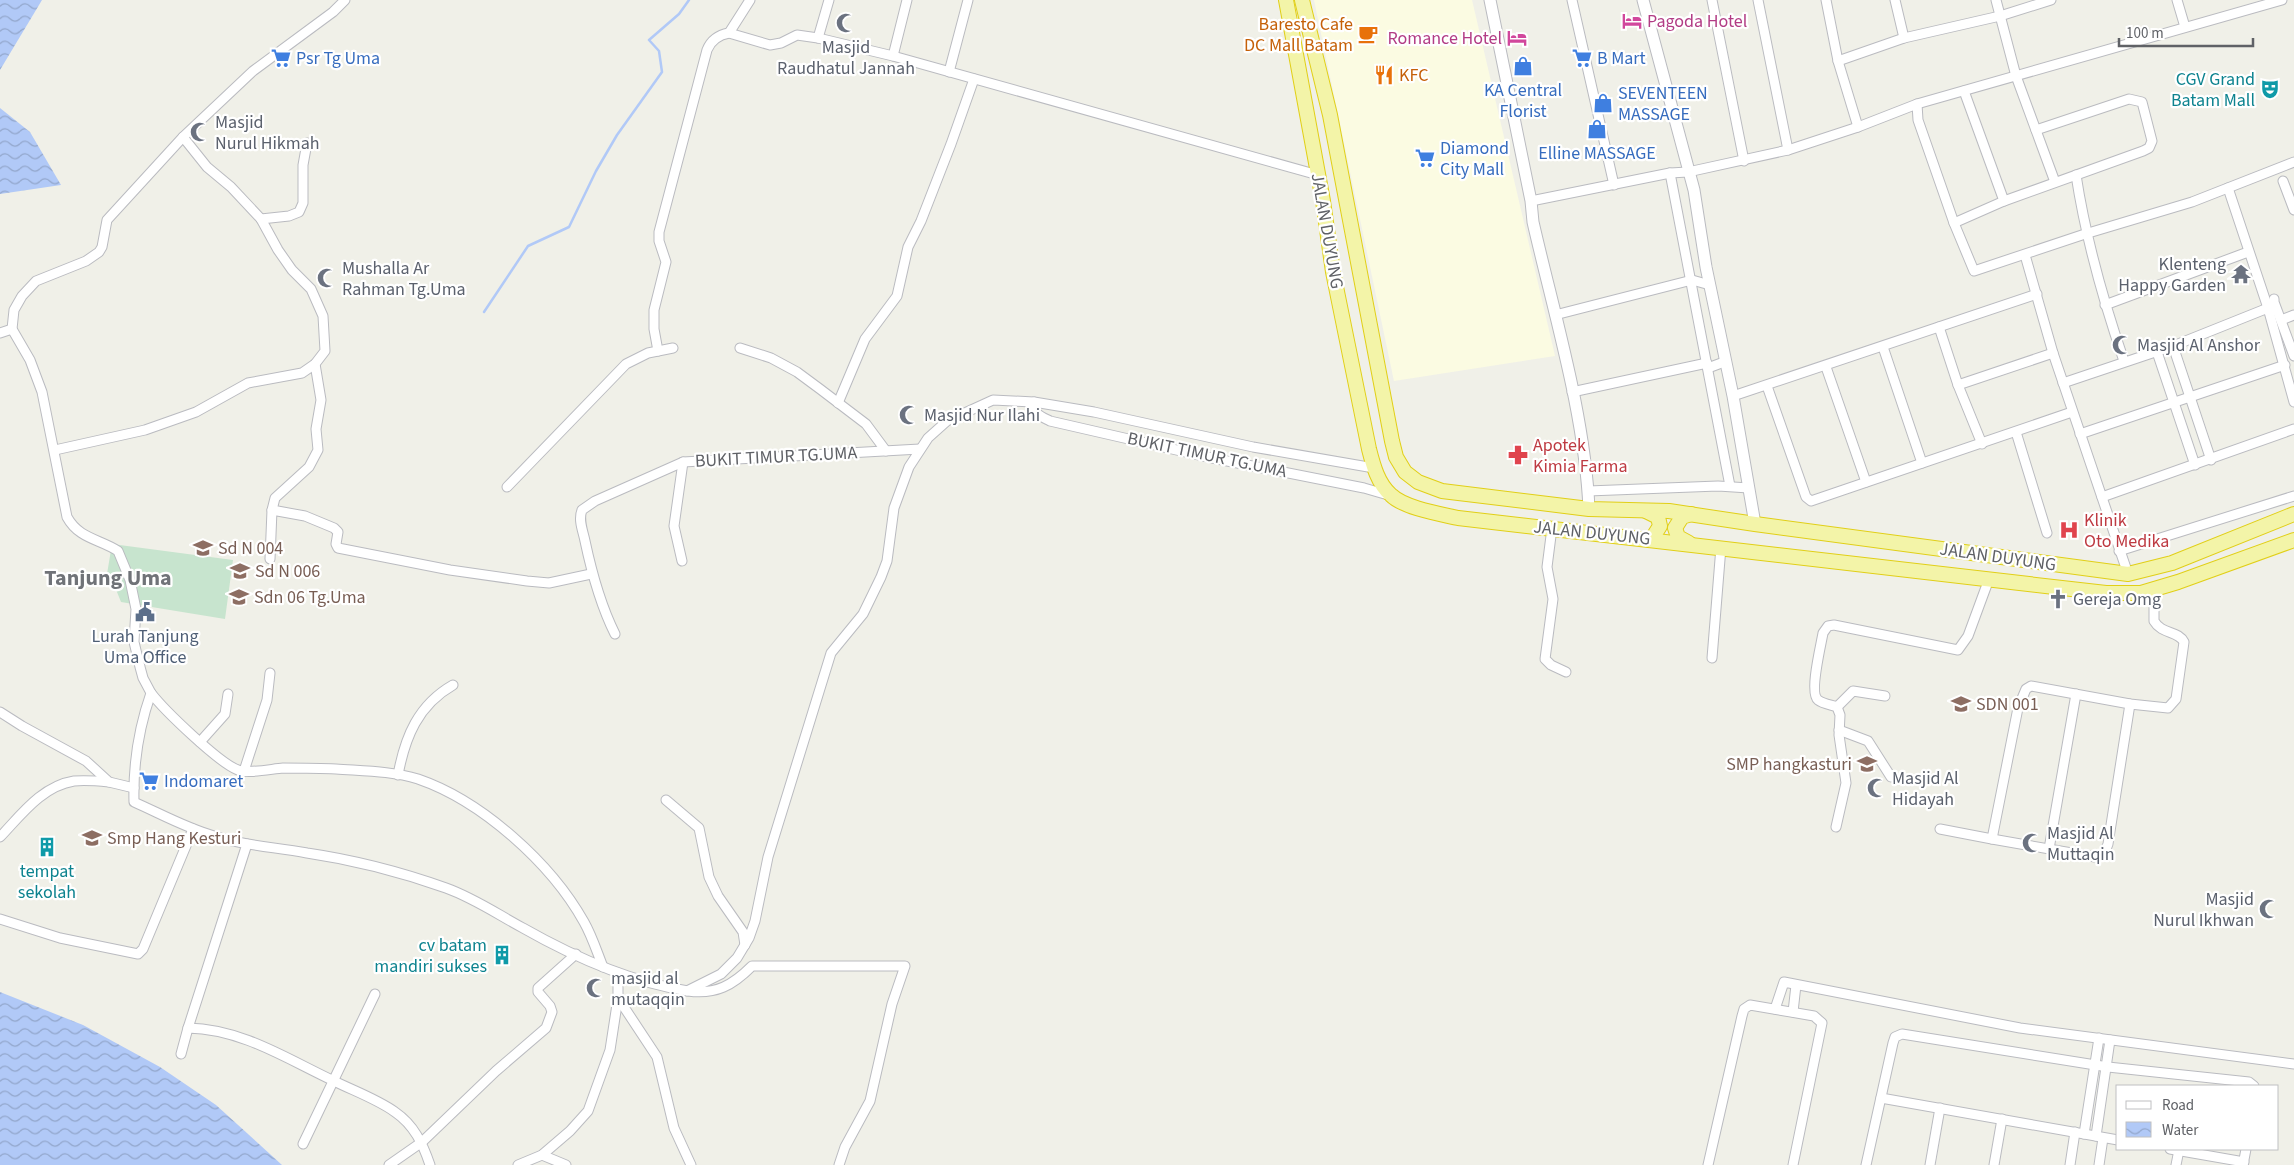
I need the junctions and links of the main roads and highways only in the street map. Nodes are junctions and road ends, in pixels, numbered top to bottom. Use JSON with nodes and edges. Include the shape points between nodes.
{"nodes":[{"id":1,"x":1286,"y":0,"type":"edge"},
{"id":2,"x":1302,"y":0,"type":"edge"},
{"id":3,"x":1331,"y":120,"type":"junction"},
{"id":4,"x":1309,"y":124,"type":"junction"},
{"id":5,"x":1338,"y":155,"type":"junction"},
{"id":6,"x":1317,"y":169,"type":"junction"},
{"id":7,"x":1646,"y":511,"type":"junction"},
{"id":8,"x":1691,"y":514,"type":"junction"},
{"id":9,"x":2294,"y":514,"type":"edge"},
{"id":10,"x":1645,"y":539,"type":"junction"},
{"id":11,"x":2294,"y":540,"type":"edge"},
{"id":12,"x":1689,"y":543,"type":"junction"}],
"edges":[{"from":1,"to":4,"type":"highway","name":"JALAN DUYUNG"},
{"from":2,"to":3,"type":"highway","name":"JALAN DUYUNG"},
{"from":3,"to":4,"type":"highway","via":[[1323,131],[1315,130]]},
{"from":3,"to":5,"type":"highway","name":"JALAN DUYUNG"},
{"from":4,"to":6,"type":"highway","name":"JALAN DUYUNG"},
{"from":5,"to":6,"type":"highway","via":[[1323,154]]},
{"from":5,"to":7,"type":"highway","name":"JALAN DUYUNG","via":[[1390,432],[1402,468],[1412,478],[1442,491],[1589,509]]},
{"from":6,"to":10,"type":"highway","name":"JALAN DUYUNG","via":[[1333,272],[1374,468],[1391,495],[1458,518]]},
{"from":7,"to":8,"type":"highway","name":"JALAN DUYUNG","via":[[1669,510]]},
{"from":7,"to":10,"type":"highway","via":[[1658,517],[1660,526],[1654,537]]},
{"from":8,"to":9,"type":"highway","name":"JALAN DUYUNG","via":[[2128,574],[2172,563]]},
{"from":8,"to":12,"type":"highway","via":[[1682,517],[1675,528],[1681,540]]},
{"from":10,"to":12,"type":"highway","name":"JALAN DUYUNG"},
{"from":11,"to":12,"type":"highway","name":"JALAN DUYUNG","via":[[2141,593],[2106,593]]}]}
